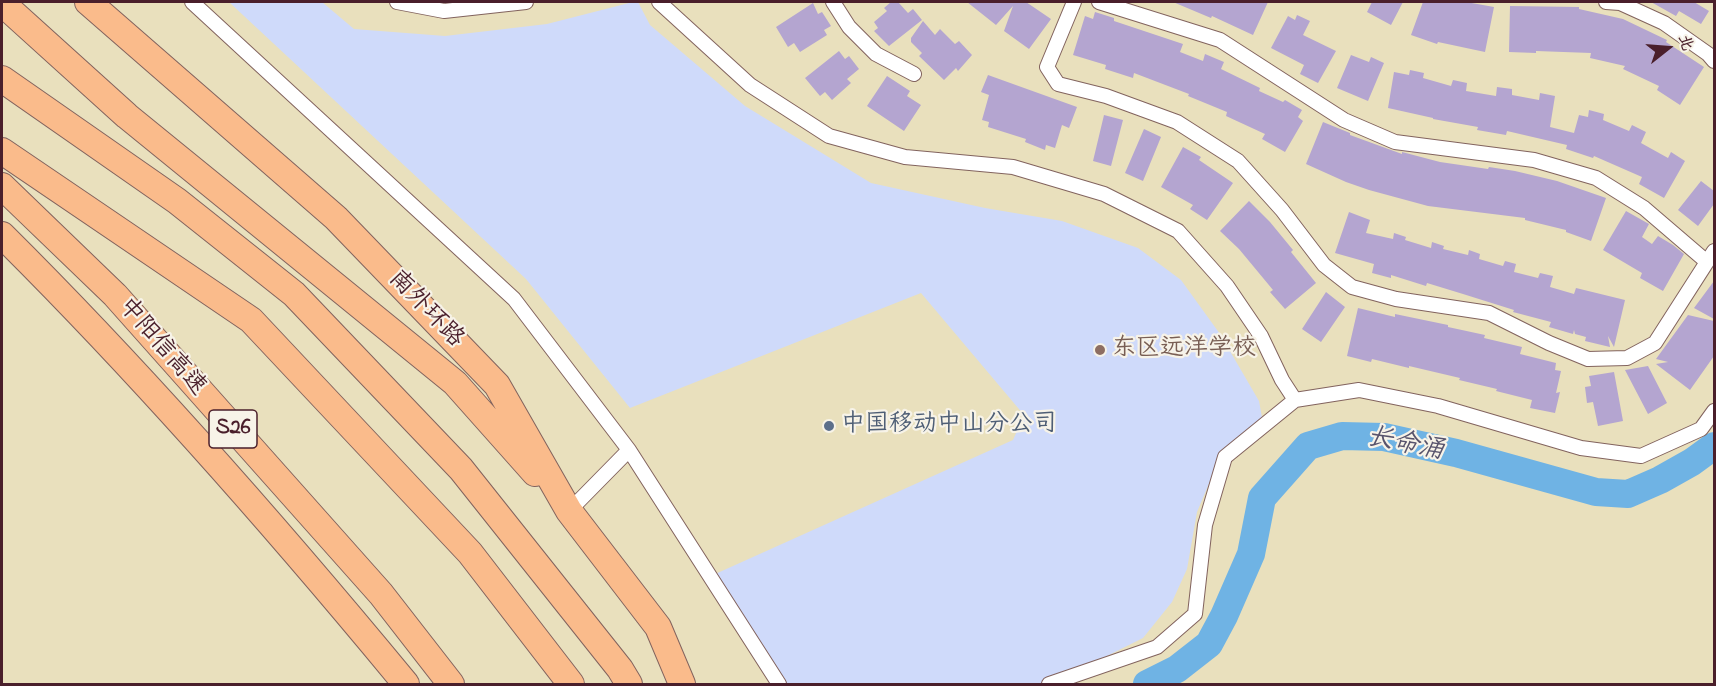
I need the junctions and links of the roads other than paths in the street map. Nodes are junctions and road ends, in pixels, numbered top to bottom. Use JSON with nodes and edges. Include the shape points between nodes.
{"nodes":[{"id":1,"x":88,"y":2,"type":"edge"},
{"id":2,"x":192,"y":2,"type":"edge"},
{"id":3,"x":397,"y":2,"type":"edge"},
{"id":4,"x":526,"y":2,"type":"edge"},
{"id":5,"x":659,"y":2,"type":"edge"},
{"id":6,"x":833,"y":2,"type":"edge"},
{"id":7,"x":1074,"y":2,"type":"edge"},
{"id":8,"x":1099,"y":2,"type":"edge"},
{"id":9,"x":1606,"y":2,"type":"edge"},
{"id":10,"x":2,"y":3,"type":"edge"},
{"id":11,"x":1714,"y":61,"type":"edge"},
{"id":12,"x":914,"y":74,"type":"dead end"},
{"id":13,"x":2,"y":79,"type":"edge"},
{"id":14,"x":2,"y":97,"type":"edge"},
{"id":15,"x":2,"y":151,"type":"edge"},
{"id":16,"x":2,"y":186,"type":"edge"},
{"id":17,"x":177,"y":201,"type":"junction"},
{"id":18,"x":2,"y":235,"type":"edge"},
{"id":19,"x":1711,"y":257,"type":"edge"},
{"id":20,"x":1295,"y":399,"type":"junction"},
{"id":21,"x":1714,"y":411,"type":"edge"},
{"id":22,"x":629,"y":450,"type":"junction"},
{"id":23,"x":569,"y":511,"type":"junction"},
{"id":24,"x":406,"y":684,"type":"edge"},
{"id":25,"x":451,"y":684,"type":"edge"},
{"id":26,"x":571,"y":684,"type":"edge"},
{"id":27,"x":629,"y":684,"type":"edge"},
{"id":28,"x":682,"y":684,"type":"edge"},
{"id":29,"x":779,"y":684,"type":"edge"},
{"id":30,"x":1049,"y":684,"type":"edge"}],
"edges":[{"from":1,"to":23,"type":"highway","name":"南外环路","via":[[336,218],[497,386]]},
{"from":2,"to":22,"type":"street","via":[[514,299]]},
{"from":3,"to":4,"type":"street","via":[[444,11]]},
{"from":5,"to":20,"type":"street","via":[[750,84],[829,136],[905,157],[1013,167],[1104,194],[1178,231],[1227,286],[1261,336]]},
{"from":6,"to":12,"type":"street","via":[[849,27],[876,54]]},
{"from":7,"to":19,"type":"street","via":[[1047,67],[1058,84],[1106,96],[1177,122],[1238,161],[1324,266],[1352,287],[1489,313],[1588,359],[1627,358],[1655,343]]},
{"from":8,"to":19,"type":"street","via":[[1221,40],[1344,120],[1395,142],[1534,159],[1596,178]]},
{"from":9,"to":11,"type":"street","via":[[1620,3],[1664,23]]},
{"from":10,"to":23,"type":"highway","via":[[127,116],[455,383]]},
{"from":13,"to":17,"type":"highway"},
{"from":14,"to":17,"type":"highway"},
{"from":15,"to":26,"type":"highway","via":[[251,320],[470,553]]},
{"from":16,"to":25,"type":"highway","name":"中阳信高速","number":"S26","via":[[115,295],[381,594]]},
{"from":17,"to":27,"type":"highway","via":[[294,294],[461,469]]},
{"from":18,"to":24,"type":"highway","name":"中阳信高速","number":"S26","via":[[182,424]]},
{"from":20,"to":21,"type":"street","via":[[1359,390],[1438,406],[1581,448],[1641,456],[1701,429]]},
{"from":20,"to":30,"type":"street","via":[[1225,457],[1205,525],[1195,614],[1157,647]]},
{"from":22,"to":23,"type":"street"},
{"from":22,"to":29,"type":"street"},
{"from":23,"to":28,"type":"highway","name":"南外环路","via":[[658,627]]}]}
